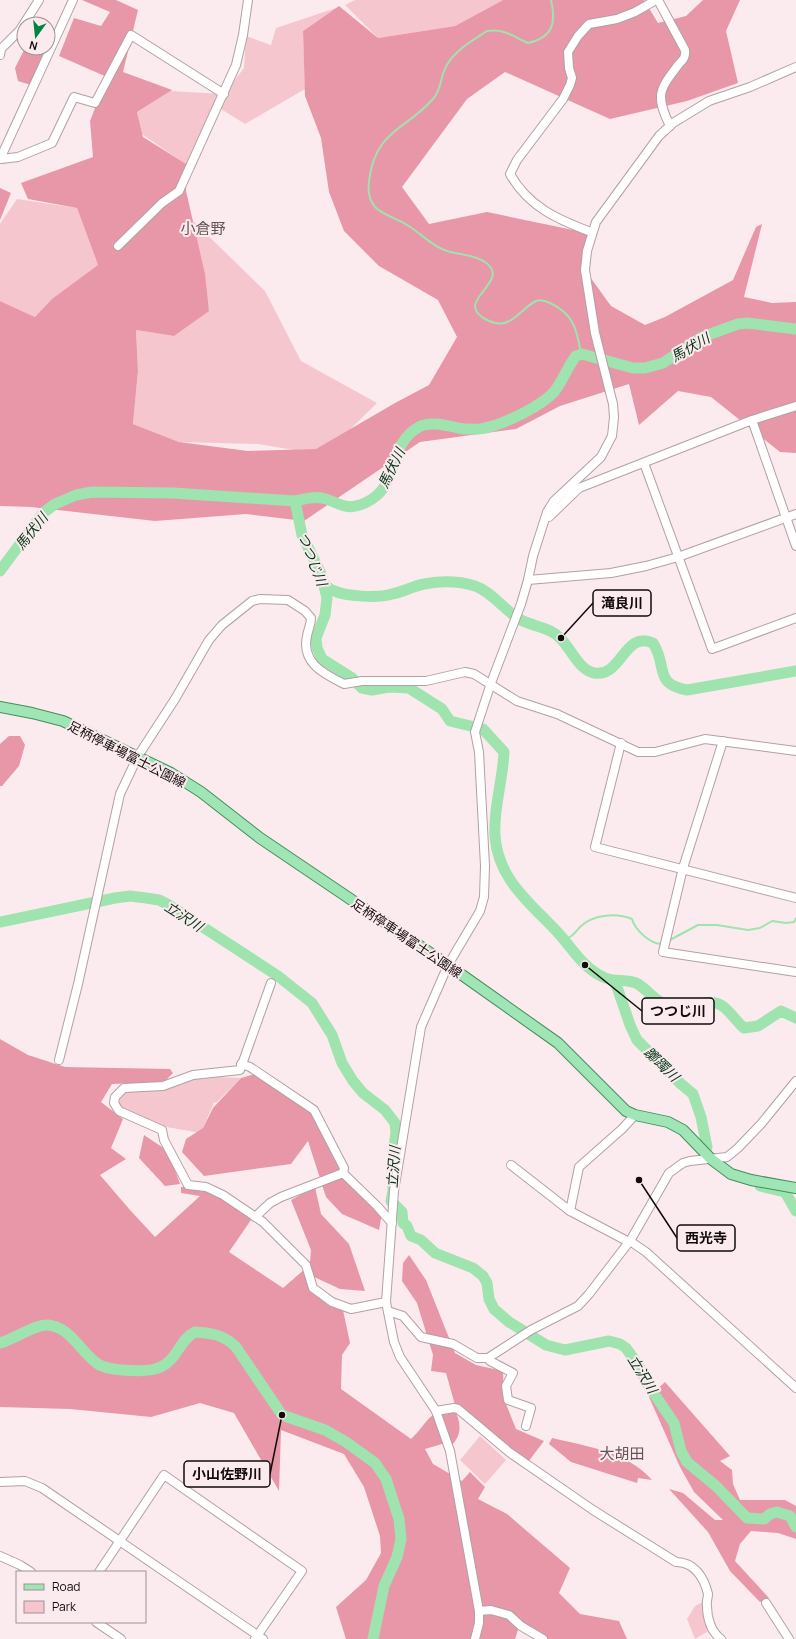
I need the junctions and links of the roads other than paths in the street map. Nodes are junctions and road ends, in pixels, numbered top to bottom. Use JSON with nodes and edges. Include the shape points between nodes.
{"nodes":[{"id":1,"x":38,"y":0,"type":"edge"},
{"id":2,"x":73,"y":0,"type":"edge"},
{"id":3,"x":248,"y":0,"type":"edge"},
{"id":4,"x":657,"y":0,"type":"edge"},
{"id":5,"x":0,"y":55,"type":"edge"},
{"id":6,"x":796,"y":67,"type":"edge"},
{"id":7,"x":224,"y":94,"type":"junction"},
{"id":8,"x":670,"y":126,"type":"junction"},
{"id":9,"x":1,"y":159,"type":"edge"},
{"id":10,"x":591,"y":232,"type":"junction"},
{"id":11,"x":118,"y":246,"type":"dead end"},
{"id":12,"x":796,"y":406,"type":"edge"},
{"id":13,"x":752,"y":420,"type":"junction"},
{"id":14,"x":644,"y":463,"type":"junction"},
{"id":15,"x":796,"y":514,"type":"edge"},
{"id":16,"x":785,"y":518,"type":"junction"},
{"id":17,"x":544,"y":522,"type":"junction"},
{"id":18,"x":796,"y":546,"type":"edge"},
{"id":19,"x":678,"y":557,"type":"junction"},
{"id":20,"x":528,"y":580,"type":"junction"},
{"id":21,"x":796,"y":618,"type":"edge"},
{"id":22,"x":491,"y":683,"type":"junction"},
{"id":23,"x":0,"y":707,"type":"edge"},
{"id":24,"x":724,"y":741,"type":"junction"},
{"id":25,"x":621,"y":743,"type":"junction"},
{"id":26,"x":796,"y":751,"type":"edge"},
{"id":27,"x":138,"y":756,"type":"junction"},
{"id":28,"x":683,"y":868,"type":"junction"},
{"id":29,"x":796,"y":898,"type":"edge"},
{"id":30,"x":448,"y":965,"type":"junction"},
{"id":31,"x":796,"y":972,"type":"edge"},
{"id":32,"x":271,"y":983,"type":"dead end"},
{"id":33,"x":58,"y":1060,"type":"dead end"},
{"id":34,"x":241,"y":1064,"type":"junction"},
{"id":35,"x":796,"y":1081,"type":"edge"},
{"id":36,"x":635,"y":1115,"type":"junction"},
{"id":37,"x":711,"y":1159,"type":"junction"},
{"id":38,"x":511,"y":1165,"type":"dead end"},
{"id":39,"x":343,"y":1173,"type":"junction"},
{"id":40,"x":796,"y":1188,"type":"edge"},
{"id":41,"x":570,"y":1211,"type":"junction"},
{"id":42,"x":255,"y":1217,"type":"junction"},
{"id":43,"x":392,"y":1223,"type":"junction"},
{"id":44,"x":630,"y":1241,"type":"junction"},
{"id":45,"x":386,"y":1302,"type":"junction"},
{"id":46,"x":388,"y":1311,"type":"junction"},
{"id":47,"x":488,"y":1358,"type":"junction"},
{"id":48,"x":796,"y":1388,"type":"edge"},
{"id":49,"x":436,"y":1411,"type":"junction"},
{"id":50,"x":526,"y":1426,"type":"dead end"},
{"id":51,"x":0,"y":1482,"type":"edge"},
{"id":52,"x":119,"y":1541,"type":"junction"},
{"id":53,"x":0,"y":1556,"type":"edge"},
{"id":54,"x":29,"y":1571,"type":"edge"},
{"id":55,"x":100,"y":1571,"type":"edge"},
{"id":56,"x":766,"y":1603,"type":"dead end"},
{"id":57,"x":479,"y":1611,"type":"junction"},
{"id":58,"x":97,"y":1623,"type":"edge"},
{"id":59,"x":259,"y":1638,"type":"edge"},
{"id":60,"x":121,"y":1639,"type":"edge"},
{"id":61,"x":475,"y":1639,"type":"edge"},
{"id":62,"x":543,"y":1639,"type":"edge"},
{"id":63,"x":721,"y":1639,"type":"edge"},
{"id":64,"x":789,"y":1639,"type":"edge"}],
"edges":[{"from":1,"to":5,"type":"street","via":[[20,30],[2,49]]},
{"from":2,"to":9,"type":"street"},
{"from":3,"to":7,"type":"street","via":[[236,65]]},
{"from":4,"to":8,"type":"street","via":[[685,50],[683,59],[661,92],[662,109]]},
{"from":4,"to":10,"type":"street","via":[[617,19],[589,24],[578,36],[568,52],[572,78],[570,85],[563,99],[517,160],[510,174],[528,198],[555,218]]},
{"from":6,"to":8,"type":"street","via":[[709,101]]},
{"from":7,"to":9,"type":"street","via":[[131,35],[95,103],[74,97],[52,143],[18,157]]},
{"from":7,"to":11,"type":"street","via":[[179,191],[162,203]]},
{"from":8,"to":10,"type":"street","via":[[618,190]]},
{"from":10,"to":17,"type":"street","via":[[585,270],[595,333],[614,417],[612,436],[601,457],[554,501]]},
{"from":12,"to":13,"type":"street"},
{"from":13,"to":14,"type":"street"},
{"from":13,"to":16,"type":"street"},
{"from":14,"to":17,"type":"street","via":[[580,488],[561,503]]},
{"from":14,"to":19,"type":"street"},
{"from":15,"to":16,"type":"street"},
{"from":16,"to":18,"type":"street"},
{"from":16,"to":19,"type":"street"},
{"from":17,"to":20,"type":"street","via":[[532,556]]},
{"from":19,"to":20,"type":"street","via":[[610,573]]},
{"from":19,"to":21,"type":"street","via":[[712,649]]},
{"from":20,"to":22,"type":"street"},
{"from":22,"to":25,"type":"street","via":[[517,700],[557,714]]},
{"from":22,"to":27,"type":"street","via":[[465,672],[426,681],[362,681],[344,684],[318,670],[308,656],[306,645],[311,618],[305,610],[288,600],[260,599],[252,601],[209,640]]},
{"from":22,"to":30,"type":"street","via":[[475,732],[485,890],[480,911]]},
{"from":23,"to":27,"type":"main road","name":"足柄停車場富士公園線","via":[[32,712],[63,721]]},
{"from":24,"to":25,"type":"street","via":[[705,739],[655,752],[638,752]]},
{"from":24,"to":26,"type":"street"},
{"from":24,"to":28,"type":"street"},
{"from":25,"to":28,"type":"street","via":[[595,847]]},
{"from":27,"to":30,"type":"main road","name":"足柄停車場富士公園線","via":[[201,792],[260,838]]},
{"from":27,"to":33,"type":"street","via":[[120,794],[78,984]]},
{"from":28,"to":29,"type":"street"},
{"from":28,"to":31,"type":"street","via":[[663,952]]},
{"from":30,"to":36,"type":"main road","name":"足柄停車場富士公園線","via":[[558,1043],[623,1107]]},
{"from":30,"to":43,"type":"street","via":[[421,1027],[394,1191]]},
{"from":32,"to":34,"type":"street"},
{"from":34,"to":39,"type":"street","via":[[250,1067],[314,1110],[344,1168]]},
{"from":34,"to":42,"type":"street","via":[[240,1070],[193,1075],[163,1086],[124,1088],[115,1097],[114,1103],[119,1111],[162,1130],[164,1140],[188,1184],[206,1187],[223,1195]]},
{"from":35,"to":37,"type":"street","via":[[738,1148],[727,1157]]},
{"from":36,"to":37,"type":"main road","name":"足柄停車場富士公園線","via":[[668,1122],[683,1130]]},
{"from":36,"to":41,"type":"street","via":[[579,1167]]},
{"from":37,"to":40,"type":"main road","name":"足柄停車場富士公園線","via":[[731,1174]]},
{"from":37,"to":44,"type":"street","via":[[683,1163],[669,1173]]},
{"from":38,"to":41,"type":"street"},
{"from":39,"to":42,"type":"street","via":[[281,1197]]},
{"from":39,"to":43,"type":"street"},
{"from":41,"to":44,"type":"street"},
{"from":42,"to":45,"type":"street","via":[[306,1265],[313,1288],[332,1302],[351,1309]]},
{"from":43,"to":45,"type":"street"},
{"from":44,"to":47,"type":"street","via":[[578,1306],[531,1330]]},
{"from":44,"to":48,"type":"street","via":[[659,1262]]},
{"from":45,"to":46,"type":"street"},
{"from":46,"to":47,"type":"street","via":[[403,1316],[421,1337],[453,1344],[477,1358]]},
{"from":46,"to":49,"type":"street","via":[[390,1327],[400,1357]]},
{"from":47,"to":50,"type":"street","via":[[513,1373],[506,1386],[508,1400],[531,1408]]},
{"from":49,"to":57,"type":"street","via":[[450,1451]]},
{"from":49,"to":63,"type":"street","via":[[458,1409],[509,1452],[593,1510],[676,1562],[691,1564],[703,1577],[708,1595],[706,1605],[709,1622]]},
{"from":51,"to":52,"type":"street","via":[[12,1480],[33,1484]]},
{"from":52,"to":55,"type":"street"},
{"from":52,"to":59,"type":"street"},
{"from":52,"to":59,"type":"street","via":[[164,1475],[302,1571]]},
{"from":53,"to":54,"type":"street"},
{"from":56,"to":64,"type":"street"},
{"from":57,"to":61,"type":"street"},
{"from":57,"to":62,"type":"street","via":[[491,1610],[509,1615],[521,1626]]},
{"from":58,"to":60,"type":"street"}]}
